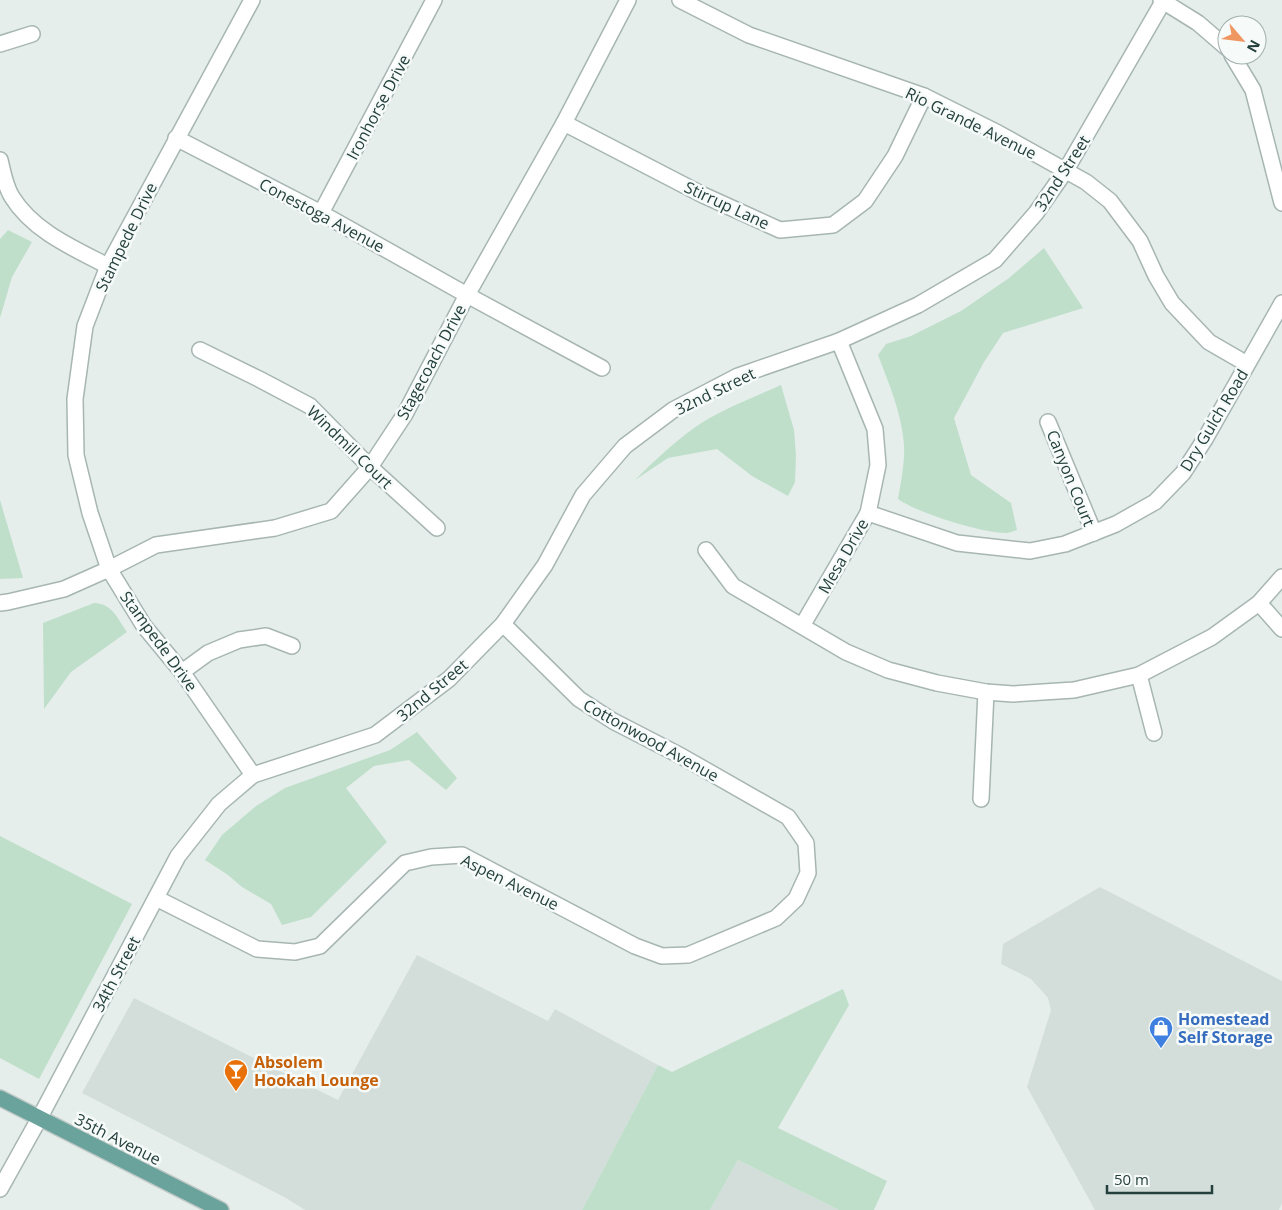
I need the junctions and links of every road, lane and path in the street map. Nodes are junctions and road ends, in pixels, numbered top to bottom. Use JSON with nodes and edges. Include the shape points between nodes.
{"nodes":[{"id":1,"x":252,"y":0,"type":"edge"},
{"id":2,"x":434,"y":0,"type":"edge"},
{"id":3,"x":628,"y":0,"type":"edge"},
{"id":4,"x":680,"y":0,"type":"edge"},
{"id":5,"x":1163,"y":0,"type":"edge"},
{"id":6,"x":32,"y":34,"type":"dead end"},
{"id":7,"x":1217,"y":40,"type":"edge"},
{"id":8,"x":0,"y":44,"type":"edge"},
{"id":9,"x":1238,"y":65,"type":"edge"},
{"id":10,"x":924,"y":96,"type":"junction"},
{"id":11,"x":564,"y":122,"type":"junction"},
{"id":12,"x":176,"y":138,"type":"junction"},
{"id":13,"x":0,"y":160,"type":"edge"},
{"id":14,"x":1066,"y":170,"type":"junction"},
{"id":15,"x":1282,"y":203,"type":"edge"},
{"id":16,"x":321,"y":213,"type":"junction"},
{"id":17,"x":108,"y":266,"type":"junction"},
{"id":18,"x":467,"y":295,"type":"junction"},
{"id":19,"x":1282,"y":303,"type":"edge"},
{"id":20,"x":839,"y":341,"type":"junction"},
{"id":21,"x":200,"y":350,"type":"dead end"},
{"id":22,"x":1247,"y":364,"type":"junction"},
{"id":23,"x":602,"y":368,"type":"dead end"},
{"id":24,"x":1048,"y":422,"type":"dead end"},
{"id":25,"x":370,"y":467,"type":"junction"},
{"id":26,"x":868,"y":513,"type":"junction"},
{"id":27,"x":437,"y":528,"type":"dead end"},
{"id":28,"x":1094,"y":533,"type":"junction"},
{"id":29,"x":706,"y":550,"type":"dead end"},
{"id":30,"x":109,"y":569,"type":"junction"},
{"id":31,"x":1282,"y":577,"type":"edge"},
{"id":32,"x":0,"y":603,"type":"edge"},
{"id":33,"x":1259,"y":603,"type":"junction"},
{"id":34,"x":503,"y":624,"type":"junction"},
{"id":35,"x":802,"y":626,"type":"junction"},
{"id":36,"x":1282,"y":629,"type":"edge"},
{"id":37,"x":292,"y":646,"type":"dead end"},
{"id":38,"x":182,"y":672,"type":"junction"},
{"id":39,"x":1138,"y":675,"type":"junction"},
{"id":40,"x":986,"y":692,"type":"junction"},
{"id":41,"x":1154,"y":733,"type":"dead end"},
{"id":42,"x":253,"y":775,"type":"junction"},
{"id":43,"x":981,"y":799,"type":"dead end"},
{"id":44,"x":806,"y":843,"type":"joint"},
{"id":45,"x":156,"y":898,"type":"junction"},
{"id":46,"x":0,"y":1098,"type":"edge"},
{"id":47,"x":39,"y":1119,"type":"junction"},
{"id":48,"x":0,"y":1189,"type":"edge"},
{"id":49,"x":221,"y":1210,"type":"edge"}],
"edges":[{"from":1,"to":12,"type":"street","name":"Stampede Drive"},
{"from":2,"to":16,"type":"street","name":"Ironhorse Drive"},
{"from":3,"to":11,"type":"street","name":"Stagecoach Drive"},
{"from":4,"to":10,"type":"street","name":"Rio Grande Avenue","via":[[748,36]]},
{"from":5,"to":7,"type":"street"},
{"from":5,"to":14,"type":"street","name":"32nd Street"},
{"from":6,"to":8,"type":"street"},
{"from":9,"to":15,"type":"street","via":[[1253,90]]},
{"from":10,"to":11,"type":"street","name":"Stirrup Lane","via":[[896,156],[865,202],[833,225],[780,230],[703,195]]},
{"from":10,"to":14,"type":"street","name":"Rio Grande Avenue"},
{"from":11,"to":18,"type":"street","name":"Stagecoach Drive"},
{"from":12,"to":16,"type":"street","name":"Conestoga Avenue"},
{"from":12,"to":17,"type":"street","name":"Stampede Drive"},
{"from":13,"to":17,"type":"street","via":[[4,180],[12,196],[31,220],[67,245]]},
{"from":14,"to":20,"type":"street","name":"32nd Street","via":[[1036,213],[995,260],[918,305]]},
{"from":14,"to":22,"type":"street","name":"Rio Grande Avenue","via":[[1110,201],[1140,241],[1172,302],[1208,342]]},
{"from":16,"to":18,"type":"street","name":"Conestoga Avenue"},
{"from":17,"to":30,"type":"street","name":"Stampede Drive","via":[[84,326],[75,398],[76,455],[90,513]]},
{"from":18,"to":23,"type":"street","name":"Conestoga Avenue"},
{"from":18,"to":25,"type":"street","name":"Stagecoach Drive","via":[[405,414]]},
{"from":19,"to":22,"type":"street","name":"Dry Gulch Road"},
{"from":20,"to":26,"type":"street","name":"Mesa Drive","via":[[875,429],[878,465]]},
{"from":20,"to":34,"type":"street","name":"32nd Street","via":[[738,376],[673,410],[625,446],[583,495],[545,565]]},
{"from":21,"to":25,"type":"street","name":"Windmill Court","via":[[310,406]]},
{"from":22,"to":28,"type":"street","name":"Dry Gulch Road","via":[[1183,473],[1155,502]]},
{"from":24,"to":28,"type":"street","name":"Canyon Court"},
{"from":25,"to":27,"type":"street","name":"Windmill Court"},
{"from":25,"to":30,"type":"street","name":"Stagecoach Drive","via":[[331,512],[275,528],[156,545]]},
{"from":26,"to":28,"type":"street","name":"Dry Gulch Road","via":[[957,543],[1030,551],[1065,544]]},
{"from":26,"to":35,"type":"street","name":"Mesa Drive"},
{"from":29,"to":35,"type":"street","via":[[733,586]]},
{"from":30,"to":32,"type":"street","name":"Stagecoach Drive","via":[[64,589]]},
{"from":30,"to":38,"type":"street","name":"Stampede Drive","via":[[144,626]]},
{"from":31,"to":33,"type":"street"},
{"from":33,"to":36,"type":"street"},
{"from":33,"to":39,"type":"street","via":[[1212,637]]},
{"from":34,"to":42,"type":"street","name":"32nd Street","via":[[449,679],[375,735]]},
{"from":34,"to":44,"type":"street","name":"Cottonwood Avenue","via":[[579,699],[788,817]]},
{"from":35,"to":40,"type":"street","via":[[846,652],[888,670]]},
{"from":37,"to":38,"type":"street","via":[[266,636],[240,640],[208,653]]},
{"from":38,"to":42,"type":"street","name":"Stampede Drive"},
{"from":39,"to":40,"type":"street","via":[[1074,690],[1013,694]]},
{"from":39,"to":41,"type":"street"},
{"from":40,"to":43,"type":"street"},
{"from":42,"to":45,"type":"street","name":"34th Street","via":[[219,804],[178,856]]},
{"from":44,"to":45,"type":"street","name":"Aspen Avenue","via":[[808,873],[796,899],[776,918],[688,955],[662,956],[635,946],[462,855],[405,863],[320,946],[295,952],[256,949]]},
{"from":45,"to":47,"type":"street","name":"34th Street"},
{"from":46,"to":47,"type":"main road","name":"35th Avenue"},
{"from":47,"to":48,"type":"street","name":"34th Street"},
{"from":47,"to":49,"type":"main road","name":"35th Avenue"}]}
